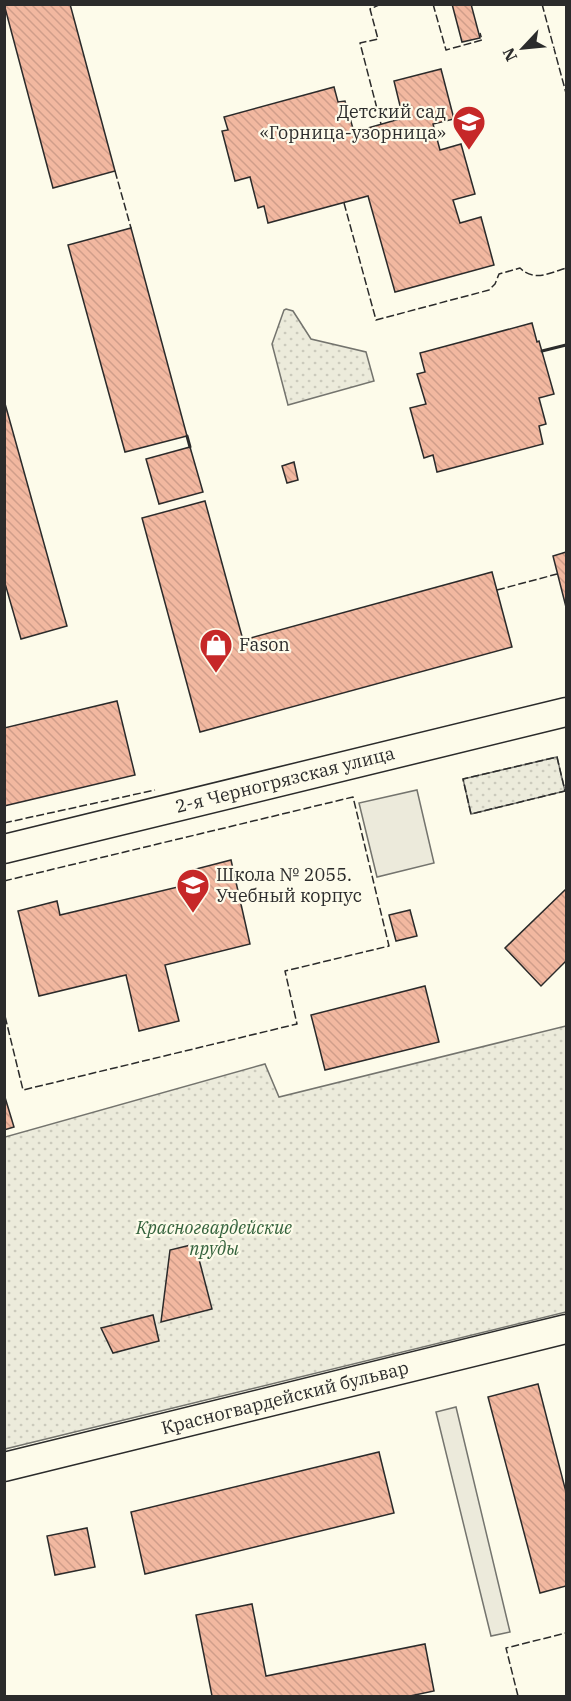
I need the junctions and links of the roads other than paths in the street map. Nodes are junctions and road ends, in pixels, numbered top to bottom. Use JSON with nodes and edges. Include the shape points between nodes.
{"nodes":[{"id":1,"x":567,"y":712,"type":"edge"},
{"id":2,"x":4,"y":849,"type":"edge"},
{"id":3,"x":567,"y":1329,"type":"edge"},
{"id":4,"x":4,"y":1467,"type":"edge"}],
"edges":[{"from":1,"to":2,"type":"street","name":"2-я Черногрязская улица"},
{"from":3,"to":4,"type":"street","name":"Красногвардейский бульвар"}]}
